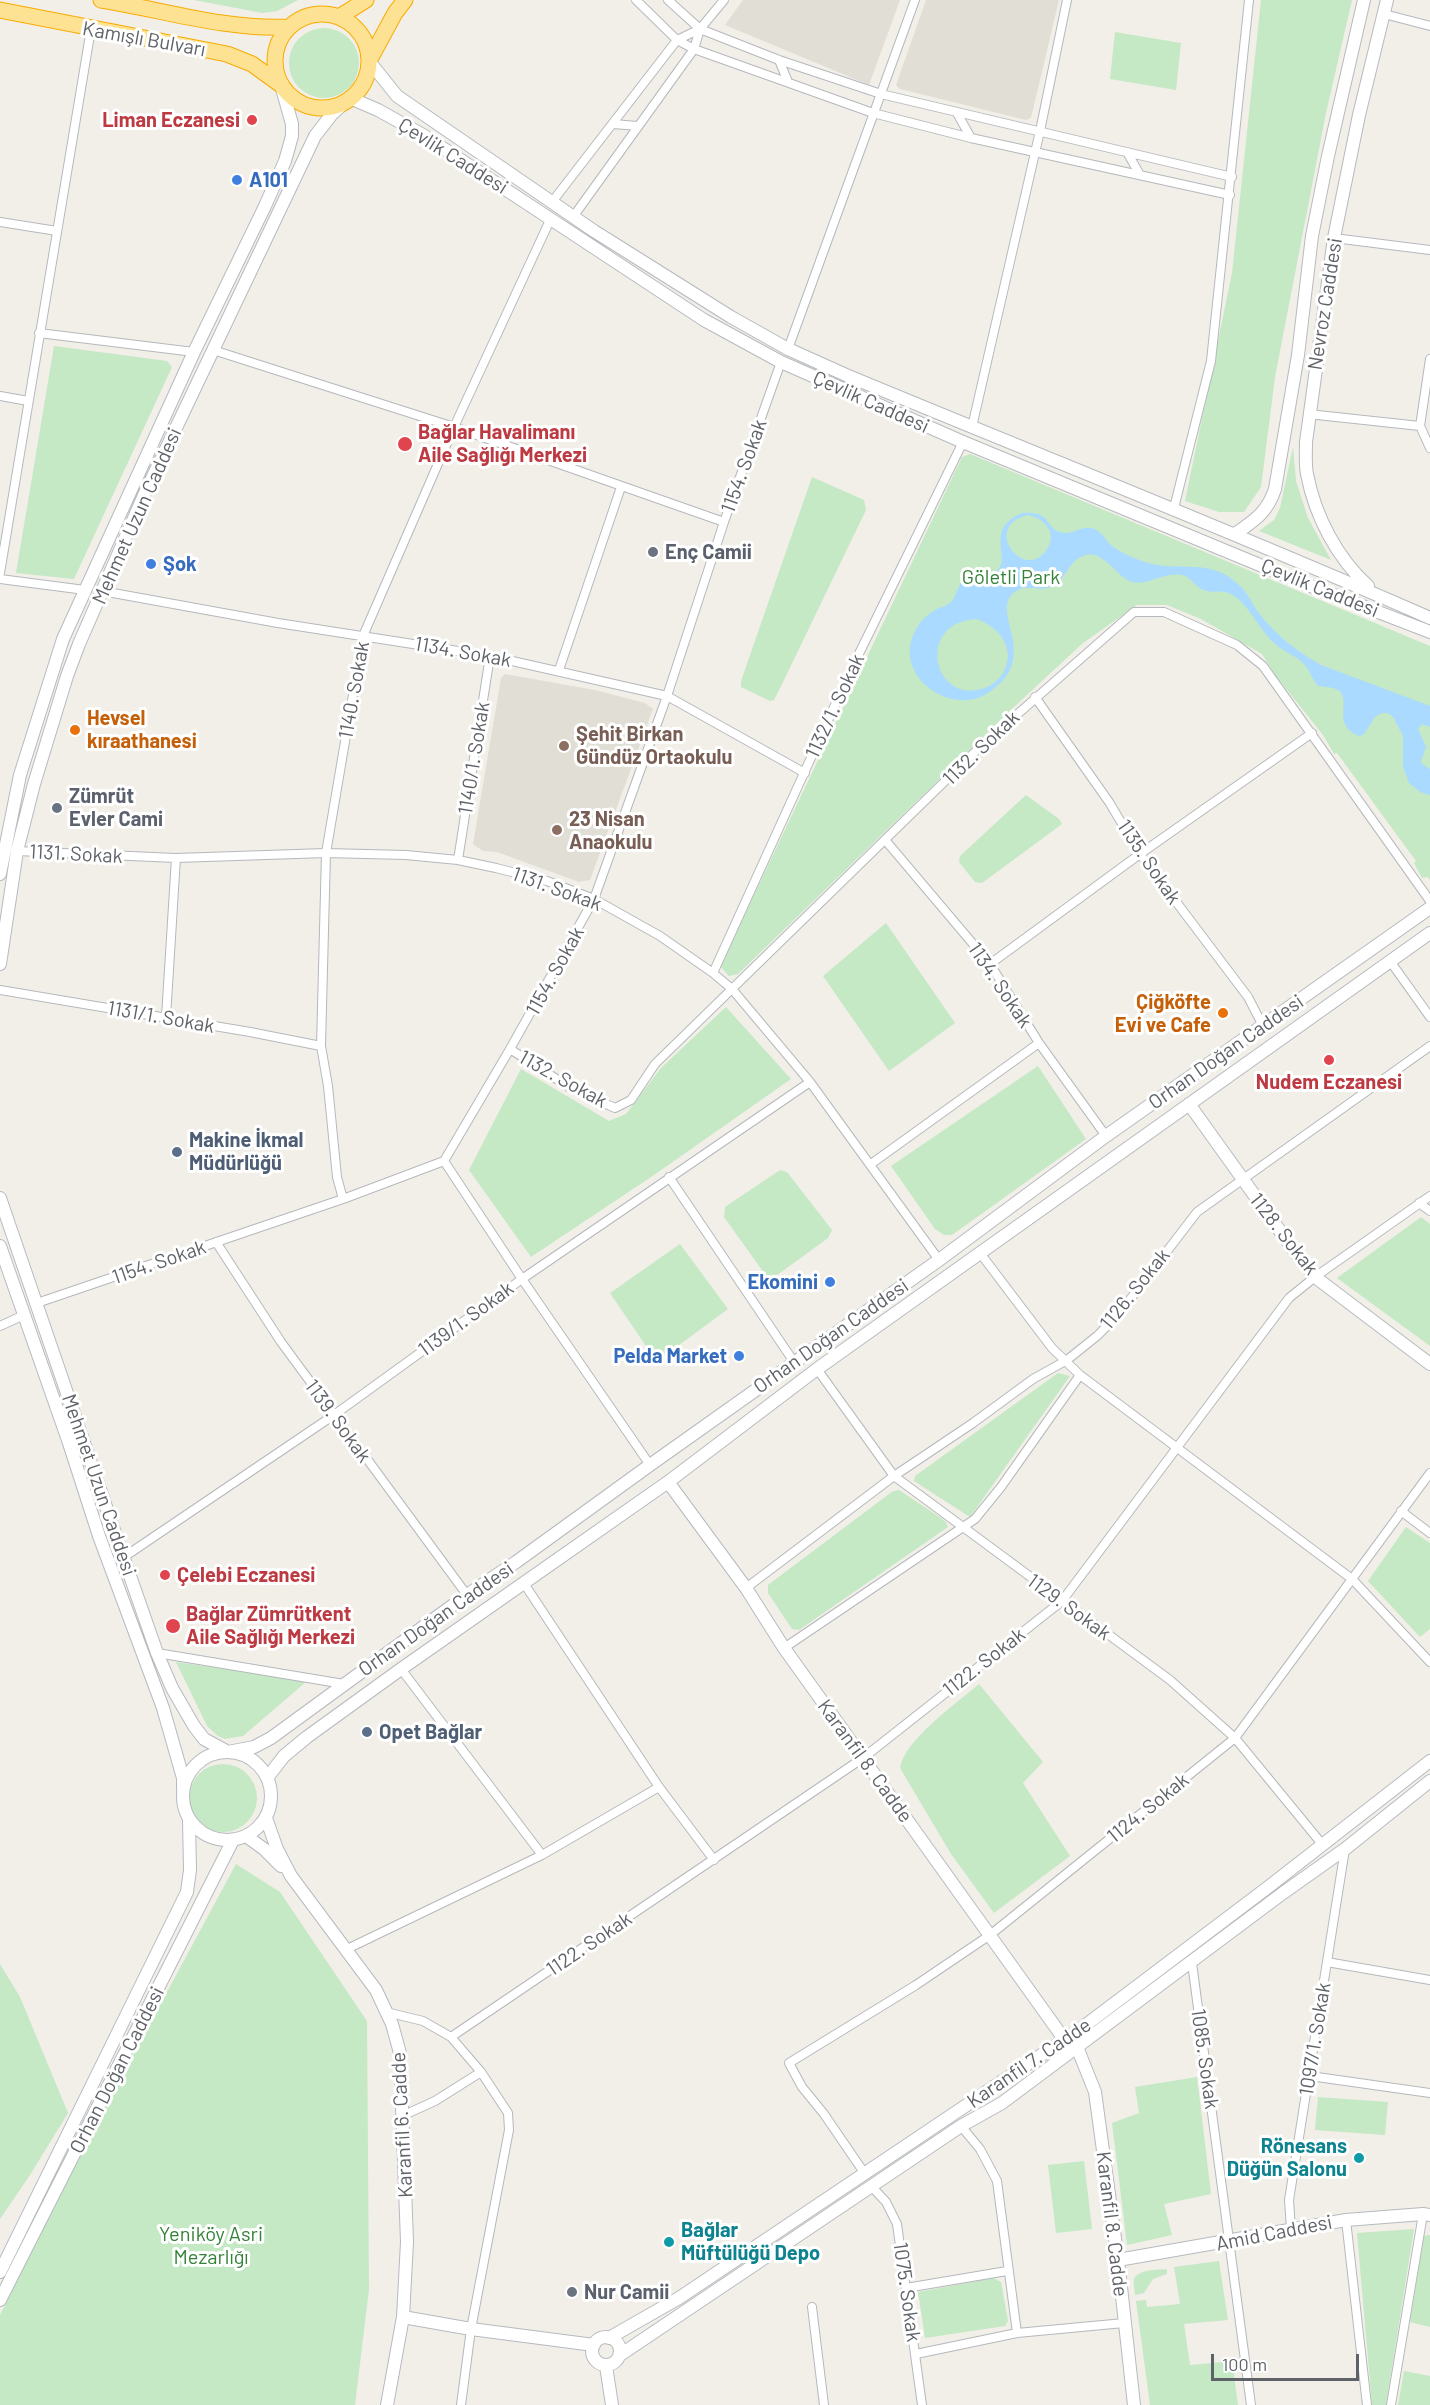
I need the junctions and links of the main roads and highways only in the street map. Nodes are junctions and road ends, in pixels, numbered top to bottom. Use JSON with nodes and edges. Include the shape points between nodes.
{"nodes":[{"id":1,"x":107,"y":0,"type":"edge"},
{"id":2,"x":366,"y":0,"type":"edge"},
{"id":3,"x":405,"y":0,"type":"edge"},
{"id":4,"x":1364,"y":0,"type":"edge"},
{"id":5,"x":1387,"y":0,"type":"edge"},
{"id":6,"x":0,"y":10,"type":"edge"},
{"id":7,"x":339,"y":17,"type":"junction"},
{"id":8,"x":290,"y":27,"type":"junction"},
{"id":9,"x":369,"y":61,"type":"junction"},
{"id":10,"x":281,"y":85,"type":"junction"},
{"id":11,"x":350,"y":98,"type":"junction"},
{"id":12,"x":1235,"y":534,"type":"junction"},
{"id":13,"x":1376,"y":593,"type":"junction"},
{"id":14,"x":1430,"y":618,"type":"edge"},
{"id":15,"x":1430,"y":632,"type":"edge"},
{"id":16,"x":4,"y":824,"type":"edge"},
{"id":17,"x":0,"y":874,"type":"edge"},
{"id":18,"x":1430,"y":908,"type":"edge"},
{"id":19,"x":1430,"y":933,"type":"edge"},
{"id":20,"x":0,"y":964,"type":"edge"},
{"id":21,"x":1189,"y":1104,"type":"junction"},
{"id":22,"x":0,"y":1198,"type":"edge"},
{"id":23,"x":0,"y":1246,"type":"edge"},
{"id":24,"x":1430,"y":1364,"type":"edge"},
{"id":25,"x":668,"y":1482,"type":"junction"},
{"id":26,"x":228,"y":1752,"type":"junction"},
{"id":27,"x":1430,"y":1761,"type":"edge"},
{"id":28,"x":267,"y":1778,"type":"junction"},
{"id":29,"x":1430,"y":1781,"type":"edge"},
{"id":30,"x":183,"y":1789,"type":"junction"},
{"id":31,"x":266,"y":1818,"type":"junction"},
{"id":32,"x":189,"y":1820,"type":"junction"},
{"id":33,"x":246,"y":1836,"type":"junction"},
{"id":34,"x":233,"y":1840,"type":"junction"},
{"id":35,"x":291,"y":1876,"type":"junction"},
{"id":36,"x":1064,"y":2040,"type":"junction"},
{"id":37,"x":1077,"y":2047,"type":"junction"},
{"id":38,"x":1426,"y":2214,"type":"edge"},
{"id":39,"x":1118,"y":2260,"type":"junction"},
{"id":40,"x":0,"y":2272,"type":"edge"},
{"id":41,"x":0,"y":2300,"type":"edge"},
{"id":42,"x":403,"y":2317,"type":"junction"},
{"id":43,"x":609,"y":2337,"type":"junction"},
{"id":44,"x":594,"y":2345,"type":"junction"},
{"id":45,"x":620,"y":2355,"type":"junction"},
{"id":46,"x":606,"y":2366,"type":"junction"},
{"id":47,"x":387,"y":2405,"type":"edge"},
{"id":48,"x":612,"y":2405,"type":"edge"},
{"id":49,"x":1134,"y":2405,"type":"edge"}],
"edges":[{"from":1,"to":8,"type":"highway","name":"Kamışlı Bulvarı","via":[[226,25]]},
{"from":2,"to":7,"type":"highway"},
{"from":3,"to":9,"type":"highway"},
{"from":4,"to":12,"type":"main road","name":"Nevroz Caddesi","via":[[1312,236],[1298,355],[1275,489],[1261,516]]},
{"from":5,"to":13,"type":"main road","name":"Nevroz Caddesi","via":[[1334,238],[1306,442],[1307,473],[1315,503],[1337,550],[1353,573]]},
{"from":6,"to":10,"type":"highway","name":"Kamışlı Bulvarı","via":[[227,54],[252,64]]},
{"from":7,"to":8,"type":"highway","via":[[313,15]]},
{"from":7,"to":9,"type":"highway","via":[[361,34]]},
{"from":8,"to":10,"type":"highway","via":[[276,48]]},
{"from":9,"to":11,"type":"highway","via":[[364,82]]},
{"from":9,"to":12,"type":"main road","name":"Çevlik Caddesi","via":[[397,96],[573,217],[788,349]]},
{"from":10,"to":11,"type":"highway","via":[[305,105],[336,106]]},
{"from":10,"to":16,"type":"main road","via":[[292,124],[285,161],[63,639]]},
{"from":11,"to":15,"type":"main road","name":"Çevlik Caddesi","via":[[423,135],[704,320],[782,362],[963,442]]},
{"from":11,"to":20,"type":"main road","name":"Mehmet Uzun Caddesi","via":[[315,136],[102,591],[67,676],[17,851]]},
{"from":12,"to":13,"type":"main road","name":"Çevlik Caddesi"},
{"from":13,"to":14,"type":"main road","name":"Çevlik Caddesi"},
{"from":16,"to":17,"type":"main road"},
{"from":18,"to":26,"type":"main road","name":"Orhan Doğan Caddesi","via":[[1106,1136],[271,1738],[254,1748]]},
{"from":19,"to":21,"type":"main road"},
{"from":21,"to":24,"type":"main road","name":"1128. Sokak","via":[[1314,1277]]},
{"from":21,"to":25,"type":"main road","via":[[817,1370]]},
{"from":22,"to":26,"type":"main road","name":"Mehmet Uzun Caddesi","via":[[157,1653],[194,1726],[204,1739]]},
{"from":23,"to":30,"type":"main road","via":[[99,1536],[163,1708]]},
{"from":25,"to":28,"type":"main road","via":[[307,1737],[284,1756]]},
{"from":25,"to":36,"type":"main road","name":"Karanfil 8. Cadde"},
{"from":26,"to":28,"type":"main road","via":[[251,1759]]},
{"from":26,"to":30,"type":"main road","via":[[215,1754],[194,1767]]},
{"from":27,"to":36,"type":"main road","name":"Karanfil 7. Cadde"},
{"from":28,"to":31,"type":"main road","via":[[271,1791]]},
{"from":29,"to":37,"type":"main road","name":"Karanfil 7. Cadde","via":[[1345,1849]]},
{"from":30,"to":32,"type":"main road"},
{"from":31,"to":33,"type":"main road"},
{"from":31,"to":35,"type":"main road"},
{"from":32,"to":34,"type":"main road","via":[[208,1836]]},
{"from":32,"to":40,"type":"main road","via":[[187,1892]]},
{"from":33,"to":34,"type":"main road"},
{"from":33,"to":35,"type":"main road"},
{"from":34,"to":41,"type":"main road","name":"Orhan Doğan Caddesi"},
{"from":35,"to":42,"type":"main road","name":"Karanfil 6. Cadde","via":[[376,1990],[400,2053],[407,2242]]},
{"from":36,"to":43,"type":"main road","name":"Karanfil 7. Cadde","via":[[679,2298]]},
{"from":37,"to":39,"type":"main road","name":"Karanfil 8. Cadde","via":[[1095,2092]]},
{"from":37,"to":45,"type":"main road","name":"Karanfil 7. Cadde","via":[[1002,2103],[961,2126]]},
{"from":38,"to":39,"type":"main road","name":"Amid Caddesi","via":[[1346,2220]]},
{"from":39,"to":49,"type":"main road","name":"Karanfil 8. Cadde"},
{"from":42,"to":44,"type":"main road"},
{"from":42,"to":47,"type":"main road","name":"Karanfil 6. Cadde"},
{"from":43,"to":44,"type":"main road","via":[[600,2338]]},
{"from":43,"to":45,"type":"main road","via":[[620,2346]]},
{"from":44,"to":46,"type":"main road","via":[[594,2359]]},
{"from":45,"to":46,"type":"main road","via":[[615,2363]]},
{"from":46,"to":48,"type":"main road"}]}
